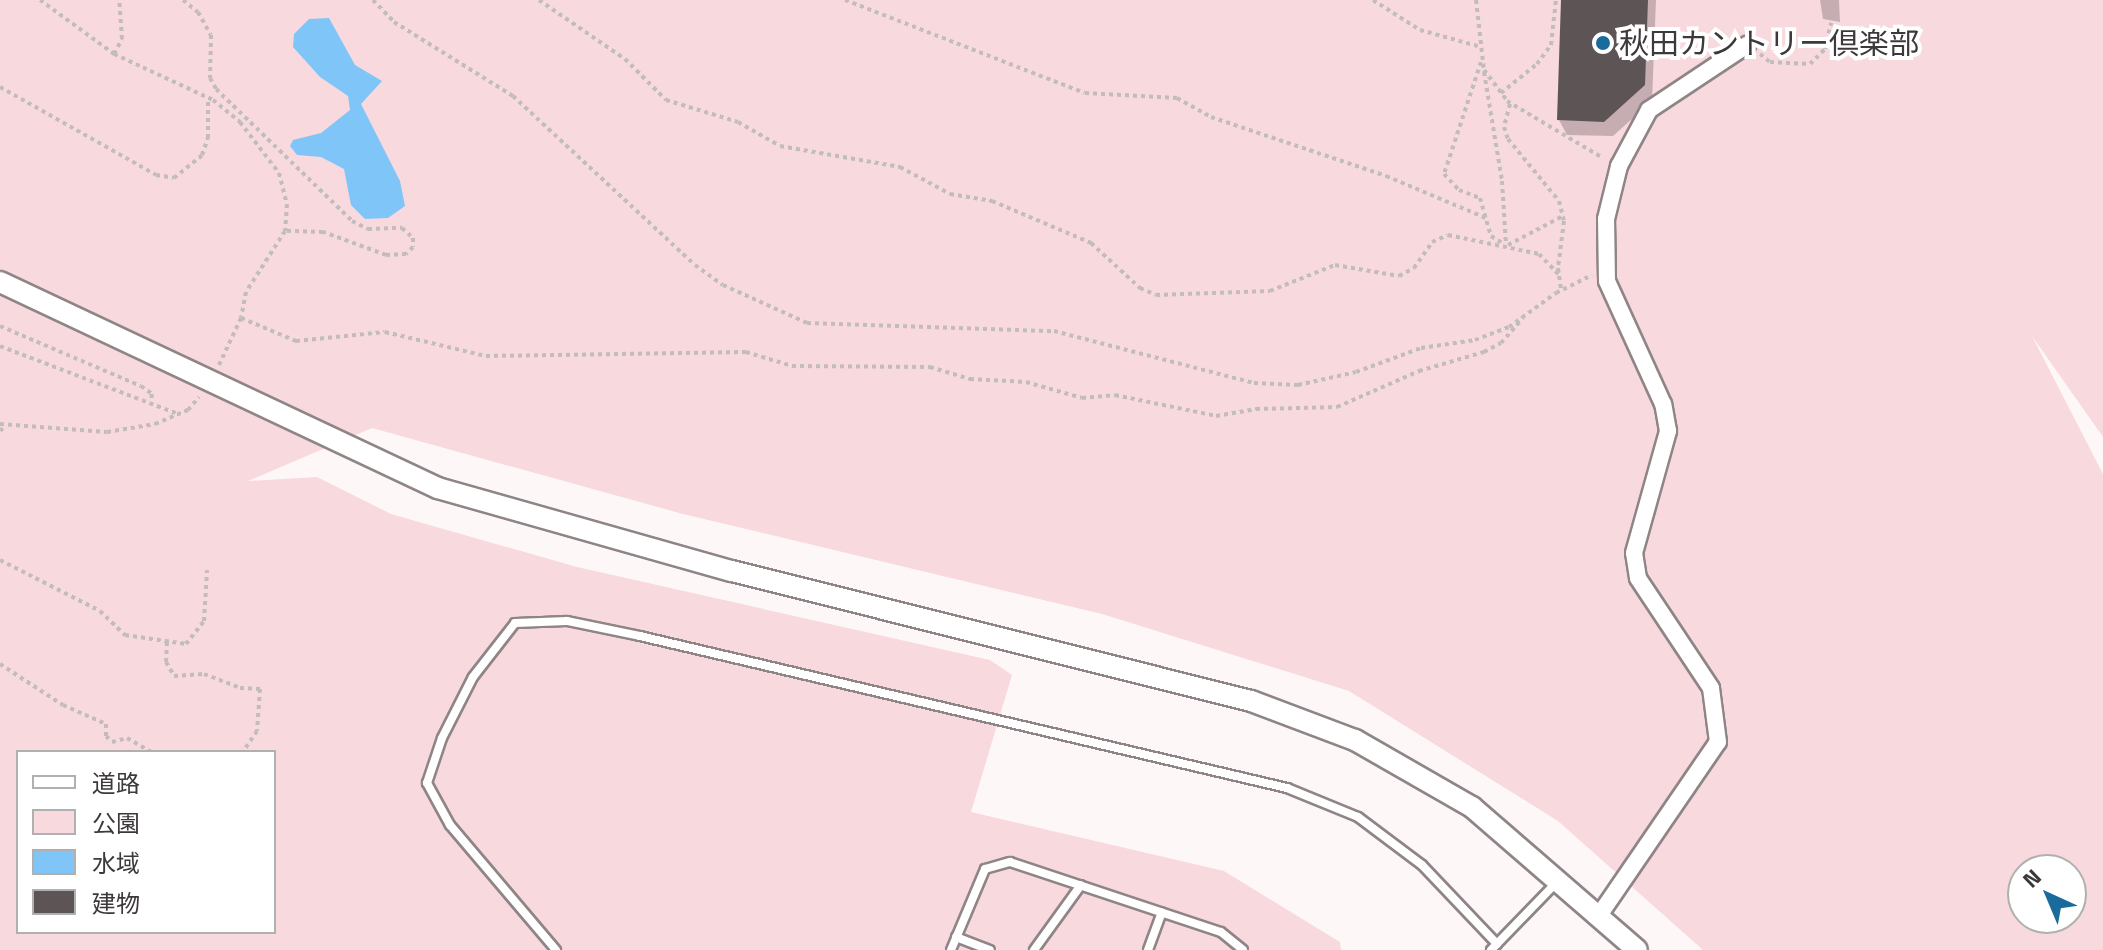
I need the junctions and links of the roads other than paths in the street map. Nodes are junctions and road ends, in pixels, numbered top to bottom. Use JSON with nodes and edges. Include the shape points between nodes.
{"nodes":[{"id":1,"x":1747,"y":45,"type":"road end"},
{"id":2,"x":0,"y":282,"type":"edge"},
{"id":3,"x":1557,"y":882,"type":"junction"},
{"id":4,"x":1081,"y":885,"type":"junction"},
{"id":5,"x":1162,"y":912,"type":"junction"},
{"id":6,"x":1598,"y":917,"type":"junction"},
{"id":7,"x":956,"y":937,"type":"junction"},
{"id":8,"x":1494,"y":947,"type":"edge"},
{"id":9,"x":556,"y":950,"type":"edge"},
{"id":10,"x":951,"y":950,"type":"edge"},
{"id":11,"x":990,"y":950,"type":"edge"},
{"id":12,"x":1034,"y":950,"type":"edge"},
{"id":13,"x":1148,"y":950,"type":"edge"},
{"id":14,"x":1243,"y":950,"type":"edge"},
{"id":15,"x":1637,"y":950,"type":"edge"}],
"edges":[{"from":1,"to":6,"type":"street","via":[[1649,110],[1619,166],[1606,219],[1607,281],[1663,404],[1668,431],[1634,553],[1638,578],[1711,688],[1718,742]]},
{"from":2,"to":3,"type":"street","via":[[438,488],[718,567],[1251,701],[1355,740],[1472,807]]},
{"from":3,"to":6,"type":"street"},
{"from":3,"to":8,"type":"lane"},
{"from":4,"to":5,"type":"lane"},
{"from":4,"to":7,"type":"lane","via":[[1010,862],[985,869]]},
{"from":4,"to":12,"type":"lane"},
{"from":5,"to":13,"type":"lane"},
{"from":5,"to":14,"type":"lane","via":[[1221,932]]},
{"from":6,"to":15,"type":"street"},
{"from":7,"to":10,"type":"lane"},
{"from":7,"to":11,"type":"lane"},
{"from":8,"to":9,"type":"lane","via":[[1422,865],[1358,817],[1287,788],[640,636],[567,621],[515,623],[473,677],[442,738],[427,783],[450,825]]}]}
